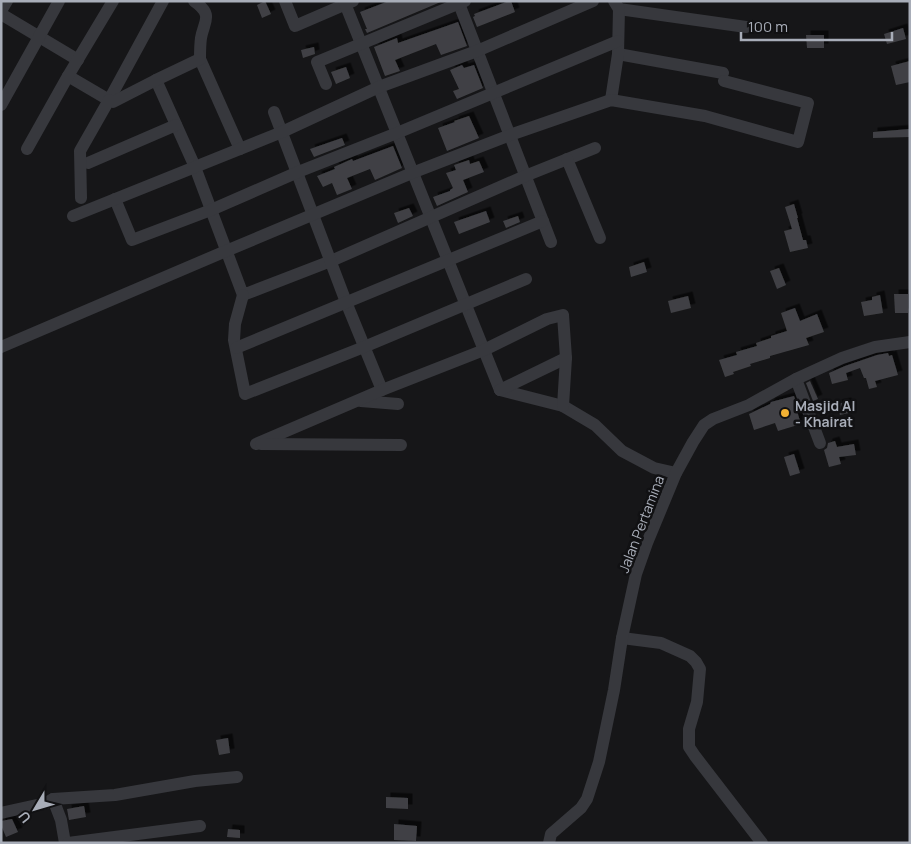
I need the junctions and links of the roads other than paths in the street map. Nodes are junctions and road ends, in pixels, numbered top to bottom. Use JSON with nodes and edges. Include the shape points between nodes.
{"nodes":[{"id":1,"x":7,"y":1,"type":"edge"},
{"id":2,"x":59,"y":1,"type":"edge"},
{"id":3,"x":113,"y":1,"type":"edge"},
{"id":4,"x":163,"y":1,"type":"edge"},
{"id":5,"x":194,"y":1,"type":"edge"},
{"id":6,"x":285,"y":1,"type":"edge"},
{"id":7,"x":593,"y":1,"type":"edge"},
{"id":8,"x":348,"y":2,"type":"edge"},
{"id":9,"x":460,"y":2,"type":"edge"},
{"id":10,"x":620,"y":4,"type":"edge"},
{"id":11,"x":1,"y":13,"type":"edge"},
{"id":12,"x":746,"y":27,"type":"dead end"},
{"id":13,"x":39,"y":37,"type":"junction"},
{"id":14,"x":618,"y":41,"type":"junction"},
{"id":15,"x":362,"y":44,"type":"junction"},
{"id":16,"x":477,"y":51,"type":"junction"},
{"id":17,"x":618,"y":54,"type":"junction"},
{"id":18,"x":200,"y":59,"type":"junction"},
{"id":19,"x":78,"y":60,"type":"junction"},
{"id":20,"x":68,"y":76,"type":"junction"},
{"id":21,"x":156,"y":80,"type":"junction"},
{"id":22,"x":326,"y":84,"type":"dead end"},
{"id":23,"x":379,"y":87,"type":"junction"},
{"id":24,"x":493,"y":92,"type":"junction"},
{"id":25,"x":109,"y":100,"type":"junction"},
{"id":26,"x":611,"y":100,"type":"junction"},
{"id":27,"x":1,"y":105,"type":"edge"},
{"id":28,"x":274,"y":112,"type":"dead end"},
{"id":29,"x":176,"y":125,"type":"junction"},
{"id":30,"x":282,"y":132,"type":"junction"},
{"id":31,"x":397,"y":133,"type":"junction"},
{"id":32,"x":510,"y":135,"type":"junction"},
{"id":33,"x":595,"y":148,"type":"dead end"},
{"id":34,"x":27,"y":149,"type":"dead end"},
{"id":35,"x":240,"y":149,"type":"junction"},
{"id":36,"x":567,"y":159,"type":"junction"},
{"id":37,"x":88,"y":163,"type":"dead end"},
{"id":38,"x":195,"y":168,"type":"junction"},
{"id":39,"x":298,"y":172,"type":"junction"},
{"id":40,"x":412,"y":173,"type":"junction"},
{"id":41,"x":525,"y":176,"type":"junction"},
{"id":42,"x":81,"y":198,"type":"dead end"},
{"id":43,"x":115,"y":199,"type":"junction"},
{"id":44,"x":211,"y":210,"type":"junction"},
{"id":45,"x":314,"y":215,"type":"junction"},
{"id":46,"x":73,"y":216,"type":"dead end"},
{"id":47,"x":431,"y":217,"type":"junction"},
{"id":48,"x":543,"y":221,"type":"junction"},
{"id":49,"x":600,"y":238,"type":"dead end"},
{"id":50,"x":551,"y":242,"type":"dead end"},
{"id":51,"x":226,"y":251,"type":"junction"},
{"id":52,"x":331,"y":261,"type":"junction"},
{"id":53,"x":448,"y":261,"type":"junction"},
{"id":54,"x":526,"y":279,"type":"dead end"},
{"id":55,"x":243,"y":295,"type":"junction"},
{"id":56,"x":346,"y":302,"type":"junction"},
{"id":57,"x":466,"y":303,"type":"junction"},
{"id":58,"x":910,"y":342,"type":"edge"},
{"id":59,"x":364,"y":347,"type":"junction"},
{"id":60,"x":1,"y":348,"type":"edge"},
{"id":61,"x":236,"y":348,"type":"junction"},
{"id":62,"x":484,"y":350,"type":"junction"},
{"id":63,"x":566,"y":358,"type":"junction"},
{"id":64,"x":796,"y":379,"type":"junction"},
{"id":65,"x":382,"y":390,"type":"junction"},
{"id":66,"x":500,"y":390,"type":"junction"},
{"id":67,"x":358,"y":400,"type":"junction"},
{"id":68,"x":398,"y":404,"type":"dead end"},
{"id":69,"x":563,"y":406,"type":"junction"},
{"id":70,"x":820,"y":443,"type":"dead end"},
{"id":71,"x":401,"y":445,"type":"dead end"},
{"id":72,"x":676,"y":473,"type":"junction"},
{"id":73,"x":622,"y":638,"type":"junction"},
{"id":74,"x":237,"y":777,"type":"dead end"},
{"id":75,"x":53,"y":799,"type":"junction"},
{"id":76,"x":1,"y":814,"type":"edge"},
{"id":77,"x":200,"y":826,"type":"dead end"},
{"id":78,"x":67,"y":843,"type":"edge"},
{"id":79,"x":549,"y":843,"type":"edge"},
{"id":80,"x":762,"y":843,"type":"edge"}],
"edges":[{"from":1,"to":11,"type":"street"},
{"from":2,"to":13,"type":"street"},
{"from":3,"to":19,"type":"street"},
{"from":4,"to":25,"type":"street"},
{"from":5,"to":18,"type":"street","via":[[205,13],[206,22],[201,37]]},
{"from":6,"to":8,"type":"street","via":[[295,26]]},
{"from":7,"to":16,"type":"street"},
{"from":8,"to":15,"type":"street"},
{"from":9,"to":15,"type":"street"},
{"from":9,"to":16,"type":"street"},
{"from":10,"to":12,"type":"street"},
{"from":10,"to":14,"type":"street"},
{"from":11,"to":13,"type":"street"},
{"from":13,"to":19,"type":"street"},
{"from":13,"to":27,"type":"street"},
{"from":14,"to":17,"type":"street"},
{"from":14,"to":24,"type":"street"},
{"from":15,"to":22,"type":"street","via":[[317,62]]},
{"from":15,"to":23,"type":"street"},
{"from":16,"to":23,"type":"street"},
{"from":16,"to":24,"type":"street"},
{"from":17,"to":26,"type":"street"},
{"from":17,"to":26,"type":"street","via":[[723,77],[808,103],[798,142],[705,116]]},
{"from":18,"to":21,"type":"street"},
{"from":18,"to":35,"type":"street"},
{"from":19,"to":20,"type":"street"},
{"from":20,"to":25,"type":"street"},
{"from":20,"to":34,"type":"street"},
{"from":21,"to":25,"type":"street","via":[[113,102]]},
{"from":21,"to":29,"type":"street"},
{"from":23,"to":30,"type":"street"},
{"from":23,"to":31,"type":"street"},
{"from":24,"to":31,"type":"street"},
{"from":24,"to":32,"type":"street"},
{"from":25,"to":42,"type":"street","via":[[80,151]]},
{"from":26,"to":32,"type":"street"},
{"from":28,"to":30,"type":"street"},
{"from":29,"to":37,"type":"street"},
{"from":29,"to":38,"type":"street"},
{"from":30,"to":35,"type":"street"},
{"from":30,"to":39,"type":"street"},
{"from":31,"to":39,"type":"street"},
{"from":31,"to":40,"type":"street"},
{"from":32,"to":40,"type":"street"},
{"from":32,"to":41,"type":"street"},
{"from":33,"to":36,"type":"street"},
{"from":35,"to":38,"type":"street"},
{"from":36,"to":41,"type":"street"},
{"from":36,"to":49,"type":"street"},
{"from":38,"to":43,"type":"street"},
{"from":38,"to":44,"type":"street"},
{"from":39,"to":44,"type":"street"},
{"from":39,"to":45,"type":"street"},
{"from":40,"to":45,"type":"street"},
{"from":40,"to":47,"type":"street"},
{"from":41,"to":47,"type":"street"},
{"from":41,"to":48,"type":"street"},
{"from":43,"to":44,"type":"street","via":[[132,240]]},
{"from":43,"to":46,"type":"street"},
{"from":44,"to":51,"type":"street"},
{"from":45,"to":51,"type":"street"},
{"from":45,"to":52,"type":"street"},
{"from":47,"to":52,"type":"street"},
{"from":47,"to":53,"type":"street"},
{"from":48,"to":50,"type":"street"},
{"from":48,"to":53,"type":"street"},
{"from":51,"to":55,"type":"street"},
{"from":51,"to":60,"type":"street"},
{"from":52,"to":55,"type":"street"},
{"from":52,"to":56,"type":"street"},
{"from":53,"to":56,"type":"street"},
{"from":53,"to":57,"type":"street"},
{"from":54,"to":57,"type":"street"},
{"from":55,"to":61,"type":"street","via":[[236,324]]},
{"from":56,"to":59,"type":"street"},
{"from":56,"to":61,"type":"street"},
{"from":57,"to":59,"type":"street"},
{"from":57,"to":62,"type":"street"},
{"from":58,"to":64,"type":"street","name":"Jalan Pertamina","via":[[875,347]]},
{"from":59,"to":61,"type":"street","via":[[245,394]]},
{"from":59,"to":65,"type":"street"},
{"from":62,"to":63,"type":"street","via":[[547,319],[563,315]]},
{"from":62,"to":65,"type":"street"},
{"from":62,"to":66,"type":"street"},
{"from":63,"to":66,"type":"street"},
{"from":63,"to":69,"type":"street"},
{"from":64,"to":70,"type":"street"},
{"from":64,"to":72,"type":"street","name":"Jalan Pertamina","via":[[704,425]]},
{"from":65,"to":67,"type":"street"},
{"from":66,"to":69,"type":"street"},
{"from":67,"to":68,"type":"street"},
{"from":67,"to":71,"type":"street","via":[[256,444]]},
{"from":69,"to":72,"type":"street","via":[[595,425],[622,450],[654,468]]},
{"from":72,"to":73,"type":"street","name":"Jalan Pertamina","via":[[636,574]]},
{"from":73,"to":79,"type":"street","name":"Jalan Pertamina","via":[[592,786],[584,805],[550,834]]},
{"from":73,"to":80,"type":"street","via":[[661,643],[696,662],[700,669],[697,702],[689,728],[689,747]]},
{"from":74,"to":75,"type":"street","via":[[115,795]]},
{"from":75,"to":76,"type":"street"},
{"from":75,"to":78,"type":"street"},
{"from":77,"to":78,"type":"street"}]}
